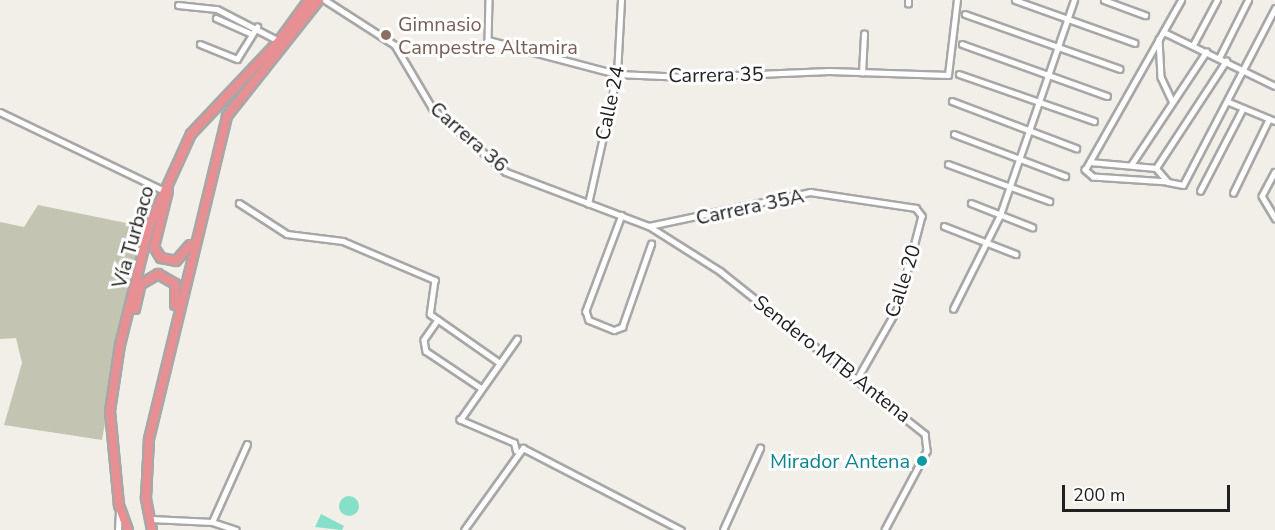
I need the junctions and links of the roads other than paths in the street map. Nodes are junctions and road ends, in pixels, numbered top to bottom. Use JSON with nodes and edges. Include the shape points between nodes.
{"nodes":[{"id":1,"x":309,"y":0,"type":"edge"},
{"id":2,"x":319,"y":0,"type":"edge"},
{"id":3,"x":325,"y":0,"type":"edge"},
{"id":4,"x":489,"y":0,"type":"edge"},
{"id":5,"x":621,"y":0,"type":"edge"},
{"id":6,"x":957,"y":0,"type":"edge"},
{"id":7,"x":1015,"y":0,"type":"edge"},
{"id":8,"x":1074,"y":0,"type":"edge"},
{"id":9,"x":1104,"y":0,"type":"edge"},
{"id":10,"x":1182,"y":0,"type":"edge"},
{"id":11,"x":1217,"y":0,"type":"edge"},
{"id":12,"x":1248,"y":0,"type":"edge"},
{"id":13,"x":178,"y":4,"type":"dead end"},
{"id":14,"x":1275,"y":8,"type":"edge"},
{"id":15,"x":965,"y":14,"type":"dead end"},
{"id":16,"x":1145,"y":15,"type":"dead end"},
{"id":17,"x":216,"y":18,"type":"dead end"},
{"id":18,"x":1068,"y":19,"type":"junction"},
{"id":19,"x":257,"y":27,"type":"junction"},
{"id":20,"x":1164,"y":32,"type":"junction"},
{"id":21,"x":252,"y":34,"type":"junction"},
{"id":22,"x":864,"y":34,"type":"dead end"},
{"id":23,"x":1159,"y":39,"type":"junction"},
{"id":24,"x":279,"y":40,"type":"junction"},
{"id":25,"x":1135,"y":43,"type":"dead end"},
{"id":26,"x":200,"y":44,"type":"dead end"},
{"id":27,"x":962,"y":44,"type":"dead end"},
{"id":28,"x":1193,"y":45,"type":"junction"},
{"id":29,"x":1058,"y":47,"type":"junction"},
{"id":30,"x":1206,"y":52,"type":"junction"},
{"id":31,"x":1219,"y":58,"type":"junction"},
{"id":32,"x":1226,"y":61,"type":"junction"},
{"id":33,"x":1120,"y":69,"type":"dead end"},
{"id":34,"x":1246,"y":71,"type":"junction"},
{"id":35,"x":617,"y":74,"type":"junction"},
{"id":36,"x":862,"y":74,"type":"junction"},
{"id":37,"x":959,"y":74,"type":"dead end"},
{"id":38,"x":1048,"y":75,"type":"junction"},
{"id":39,"x":1275,"y":86,"type":"edge"},
{"id":40,"x":1107,"y":96,"type":"dead end"},
{"id":41,"x":952,"y":101,"type":"dead end"},
{"id":42,"x":1172,"y":101,"type":"junction"},
{"id":43,"x":1039,"y":102,"type":"junction"},
{"id":44,"x":1229,"y":102,"type":"junction"},
{"id":45,"x":1243,"y":108,"type":"junction"},
{"id":46,"x":0,"y":112,"type":"edge"},
{"id":47,"x":1269,"y":118,"type":"junction"},
{"id":48,"x":1094,"y":121,"type":"dead end"},
{"id":49,"x":1275,"y":121,"type":"edge"},
{"id":50,"x":1029,"y":130,"type":"junction"},
{"id":51,"x":954,"y":134,"type":"dead end"},
{"id":52,"x":1076,"y":148,"type":"dead end"},
{"id":53,"x":1018,"y":158,"type":"junction"},
{"id":54,"x":1090,"y":162,"type":"junction"},
{"id":55,"x":948,"y":164,"type":"dead end"},
{"id":56,"x":213,"y":165,"type":"junction"},
{"id":57,"x":1131,"y":165,"type":"junction"},
{"id":58,"x":1156,"y":168,"type":"junction"},
{"id":59,"x":170,"y":171,"type":"junction"},
{"id":60,"x":1275,"y":172,"type":"edge"},
{"id":61,"x":1065,"y":176,"type":"dead end"},
{"id":62,"x":1168,"y":182,"type":"junction"},
{"id":63,"x":1008,"y":186,"type":"junction"},
{"id":64,"x":163,"y":190,"type":"junction"},
{"id":65,"x":1200,"y":191,"type":"dead end"},
{"id":66,"x":1233,"y":193,"type":"dead end"},
{"id":67,"x":1050,"y":201,"type":"dead end"},
{"id":68,"x":1275,"y":201,"type":"edge"},
{"id":69,"x":239,"y":203,"type":"dead end"},
{"id":70,"x":588,"y":204,"type":"junction"},
{"id":71,"x":971,"y":204,"type":"dead end"},
{"id":72,"x":1268,"y":205,"type":"junction"},
{"id":73,"x":920,"y":211,"type":"joint"},
{"id":74,"x":1000,"y":214,"type":"junction"},
{"id":75,"x":622,"y":215,"type":"junction"},
{"id":76,"x":1275,"y":218,"type":"edge"},
{"id":77,"x":649,"y":226,"type":"junction"},
{"id":78,"x":944,"y":226,"type":"dead end"},
{"id":79,"x":1032,"y":227,"type":"dead end"},
{"id":80,"x":986,"y":243,"type":"junction"},
{"id":81,"x":651,"y":244,"type":"dead end"},
{"id":82,"x":1016,"y":254,"type":"dead end"},
{"id":83,"x":953,"y":309,"type":"dead end"},
{"id":84,"x":438,"y":320,"type":"junction"},
{"id":85,"x":516,"y":339,"type":"dead end"},
{"id":86,"x":120,"y":345,"type":"junction"},
{"id":87,"x":169,"y":351,"type":"junction"},
{"id":88,"x":500,"y":363,"type":"junction"},
{"id":89,"x":856,"y":380,"type":"junction"},
{"id":90,"x":481,"y":388,"type":"junction"},
{"id":91,"x":247,"y":444,"type":"dead end"},
{"id":92,"x":760,"y":448,"type":"dead end"},
{"id":93,"x":516,"y":451,"type":"junction"},
{"id":94,"x":119,"y":505,"type":"junction"},
{"id":95,"x":150,"y":520,"type":"junction"},
{"id":96,"x":212,"y":522,"type":"junction"},
{"id":97,"x":118,"y":530,"type":"edge"},
{"id":98,"x":128,"y":530,"type":"edge"},
{"id":99,"x":152,"y":530,"type":"edge"},
{"id":100,"x":236,"y":530,"type":"edge"},
{"id":101,"x":464,"y":530,"type":"edge"},
{"id":102,"x":681,"y":530,"type":"edge"},
{"id":103,"x":723,"y":530,"type":"edge"},
{"id":104,"x":885,"y":530,"type":"edge"}],
"edges":[{"from":1,"to":24,"type":"highway","name":"Vía Turbaco"},
{"from":2,"to":56,"type":"highway","via":[[234,104]]},
{"from":3,"to":70,"type":"street","name":"Carrera 36","via":[[395,45],[433,109],[506,172]]},
{"from":4,"to":35,"type":"street","name":"Carrera 35","via":[[488,40]]},
{"from":5,"to":35,"type":"street","name":"Calle 24"},
{"from":6,"to":36,"type":"street","name":"Carrera 35","via":[[948,75]]},
{"from":7,"to":18,"type":"street"},
{"from":8,"to":18,"type":"street"},
{"from":9,"to":16,"type":"street"},
{"from":10,"to":20,"type":"street"},
{"from":11,"to":28,"type":"street"},
{"from":12,"to":31,"type":"street"},
{"from":13,"to":19,"type":"street","via":[[218,9]]},
{"from":14,"to":34,"type":"street"},
{"from":15,"to":29,"type":"street"},
{"from":17,"to":21,"type":"street"},
{"from":18,"to":25,"type":"street"},
{"from":18,"to":29,"type":"street"},
{"from":19,"to":21,"type":"street"},
{"from":19,"to":24,"type":"street"},
{"from":20,"to":23,"type":"street"},
{"from":20,"to":28,"type":"street"},
{"from":21,"to":26,"type":"street","via":[[237,60]]},
{"from":22,"to":36,"type":"street"},
{"from":23,"to":42,"type":"street","via":[[1161,77]]},
{"from":23,"to":54,"type":"street"},
{"from":24,"to":59,"type":"highway","name":"Vía Turbaco","via":[[198,126]]},
{"from":27,"to":38,"type":"street"},
{"from":28,"to":30,"type":"street"},
{"from":29,"to":33,"type":"street"},
{"from":29,"to":38,"type":"street"},
{"from":30,"to":31,"type":"street"},
{"from":30,"to":42,"type":"street"},
{"from":31,"to":32,"type":"street"},
{"from":32,"to":34,"type":"street"},
{"from":32,"to":58,"type":"street"},
{"from":34,"to":39,"type":"street"},
{"from":34,"to":44,"type":"street"},
{"from":35,"to":36,"type":"street","name":"Carrera 35"},
{"from":35,"to":70,"type":"street","name":"Calle 24"},
{"from":37,"to":43,"type":"street"},
{"from":38,"to":40,"type":"street"},
{"from":38,"to":43,"type":"street"},
{"from":41,"to":50,"type":"street"},
{"from":42,"to":57,"type":"street"},
{"from":43,"to":48,"type":"street"},
{"from":43,"to":50,"type":"street"},
{"from":44,"to":45,"type":"street"},
{"from":44,"to":62,"type":"street","via":[[1183,185]]},
{"from":45,"to":47,"type":"street"},
{"from":45,"to":65,"type":"street"},
{"from":46,"to":64,"type":"street"},
{"from":47,"to":49,"type":"street"},
{"from":47,"to":66,"type":"street"},
{"from":50,"to":52,"type":"street"},
{"from":50,"to":53,"type":"street"},
{"from":51,"to":53,"type":"street"},
{"from":53,"to":61,"type":"street"},
{"from":53,"to":63,"type":"street"},
{"from":54,"to":57,"type":"street"},
{"from":54,"to":62,"type":"street","via":[[1085,170],[1094,177]]},
{"from":55,"to":63,"type":"street"},
{"from":56,"to":59,"type":"highway","via":[[206,172],[187,253],[168,261],[156,252],[153,240]]},
{"from":56,"to":87,"type":"highway"},
{"from":57,"to":58,"type":"street"},
{"from":58,"to":62,"type":"street"},
{"from":59,"to":64,"type":"highway","name":"Vía Turbaco"},
{"from":60,"to":72,"type":"street","via":[[1262,196]]},
{"from":63,"to":67,"type":"street"},
{"from":63,"to":74,"type":"street"},
{"from":64,"to":86,"type":"highway","name":"Vía Turbaco"},
{"from":68,"to":72,"type":"street"},
{"from":69,"to":84,"type":"street","via":[[287,234],[344,242],[435,280],[427,308]]},
{"from":70,"to":75,"type":"street","name":"Carrera 36"},
{"from":71,"to":74,"type":"street"},
{"from":72,"to":76,"type":"street"},
{"from":73,"to":77,"type":"street","name":"Carrera 35A","via":[[810,192]]},
{"from":73,"to":89,"type":"street","name":"Calle 20","via":[[898,308]]},
{"from":74,"to":79,"type":"street"},
{"from":74,"to":80,"type":"street"},
{"from":75,"to":77,"type":"street","name":"Carrera 36"},
{"from":75,"to":81,"type":"street","via":[[586,311],[589,320],[614,330],[622,327]]},
{"from":77,"to":89,"type":"street","name":"Sendero MTB Antena","via":[[720,271]]},
{"from":78,"to":80,"type":"street"},
{"from":80,"to":82,"type":"street"},
{"from":80,"to":83,"type":"street"},
{"from":84,"to":88,"type":"street"},
{"from":84,"to":90,"type":"street","via":[[424,340],[426,351]]},
{"from":85,"to":88,"type":"street"},
{"from":86,"to":87,"type":"highway","via":[[127,336],[141,284],[158,274],[170,278],[177,290],[165,344]]},
{"from":86,"to":94,"type":"highway","name":"Vía Turbaco","via":[[110,411]]},
{"from":87,"to":95,"type":"highway","via":[[149,439]]},
{"from":88,"to":90,"type":"street"},
{"from":89,"to":104,"type":"street","name":"Sendero MTB Antena","via":[[925,434],[928,442]]},
{"from":90,"to":93,"type":"street","via":[[460,420],[514,443]]},
{"from":91,"to":96,"type":"street"},
{"from":92,"to":103,"type":"street"},
{"from":93,"to":101,"type":"street"},
{"from":93,"to":102,"type":"street","via":[[535,453]]},
{"from":94,"to":97,"type":"street"},
{"from":94,"to":98,"type":"highway","name":"Vía Turbaco"},
{"from":95,"to":96,"type":"street"},
{"from":95,"to":99,"type":"highway"},
{"from":96,"to":100,"type":"street"}]}
